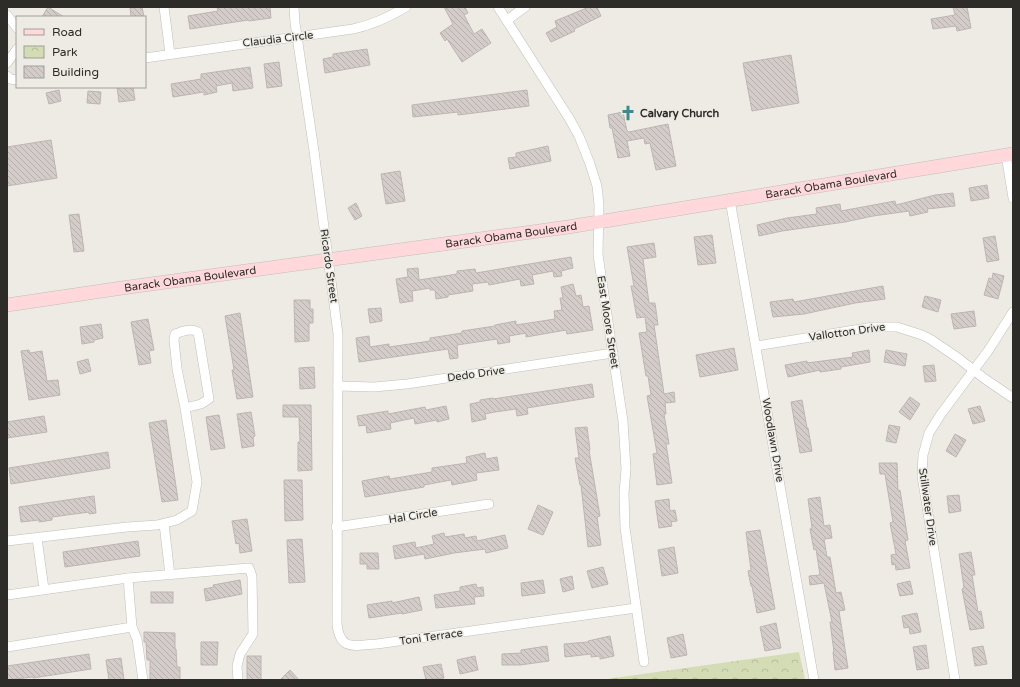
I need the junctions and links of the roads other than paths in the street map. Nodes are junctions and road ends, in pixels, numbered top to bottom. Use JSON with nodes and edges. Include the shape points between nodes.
{"nodes":[{"id":1,"x":164,"y":7,"type":"edge"},
{"id":2,"x":294,"y":7,"type":"edge"},
{"id":3,"x":406,"y":7,"type":"edge"},
{"id":4,"x":498,"y":7,"type":"edge"},
{"id":5,"x":525,"y":7,"type":"edge"},
{"id":6,"x":7,"y":15,"type":"edge"},
{"id":7,"x":507,"y":20,"type":"junction"},
{"id":8,"x":16,"y":27,"type":"edge"},
{"id":9,"x":297,"y":37,"type":"junction"},
{"id":10,"x":16,"y":50,"type":"edge"},
{"id":11,"x":170,"y":54,"type":"junction"},
{"id":12,"x":146,"y":58,"type":"edge"},
{"id":13,"x":7,"y":63,"type":"edge"},
{"id":14,"x":7,"y":76,"type":"edge"},
{"id":15,"x":16,"y":80,"type":"edge"},
{"id":16,"x":1009,"y":154,"type":"edge"},
{"id":17,"x":1013,"y":198,"type":"edge"},
{"id":18,"x":730,"y":200,"type":"junction"},
{"id":19,"x":599,"y":221,"type":"junction"},
{"id":20,"x":328,"y":260,"type":"junction"},
{"id":21,"x":7,"y":306,"type":"edge"},
{"id":22,"x":1013,"y":312,"type":"edge"},
{"id":23,"x":756,"y":346,"type":"junction"},
{"id":24,"x":613,"y":353,"type":"junction"},
{"id":25,"x":974,"y":370,"type":"junction"},
{"id":26,"x":338,"y":386,"type":"junction"},
{"id":27,"x":1013,"y":398,"type":"edge"},
{"id":28,"x":185,"y":408,"type":"junction"},
{"id":29,"x":489,"y":504,"type":"dead end"},
{"id":30,"x":164,"y":524,"type":"junction"},
{"id":31,"x":336,"y":527,"type":"junction"},
{"id":32,"x":37,"y":538,"type":"junction"},
{"id":33,"x":7,"y":542,"type":"edge"},
{"id":34,"x":170,"y":575,"type":"junction"},
{"id":35,"x":128,"y":578,"type":"junction"},
{"id":36,"x":44,"y":589,"type":"junction"},
{"id":37,"x":7,"y":595,"type":"edge"},
{"id":38,"x":636,"y":608,"type":"junction"},
{"id":39,"x":132,"y":628,"type":"junction"},
{"id":40,"x":7,"y":648,"type":"edge"},
{"id":41,"x":644,"y":662,"type":"dead end"},
{"id":42,"x":142,"y":680,"type":"edge"},
{"id":43,"x":238,"y":680,"type":"edge"},
{"id":44,"x":814,"y":680,"type":"edge"},
{"id":45,"x":955,"y":680,"type":"edge"}],
"edges":[{"from":1,"to":11,"type":"street"},
{"from":2,"to":9,"type":"street","name":"Ricardo Street"},
{"from":3,"to":9,"type":"street","name":"Claudia Circle","via":[[384,20],[366,26]]},
{"from":4,"to":7,"type":"street","name":"East Moore Street"},
{"from":5,"to":7,"type":"street"},
{"from":6,"to":8,"type":"street"},
{"from":7,"to":19,"type":"street","name":"East Moore Street","via":[[556,97],[586,152],[597,186]]},
{"from":9,"to":11,"type":"street","name":"Claudia Circle"},
{"from":9,"to":20,"type":"street","name":"Ricardo Street","via":[[316,158]]},
{"from":10,"to":13,"type":"street"},
{"from":11,"to":12,"type":"street","name":"Claudia Circle"},
{"from":14,"to":15,"type":"street"},
{"from":16,"to":17,"type":"street"},
{"from":16,"to":18,"type":"main road","name":"Barack Obama Boulevard"},
{"from":18,"to":19,"type":"main road","name":"Barack Obama Boulevard"},
{"from":18,"to":23,"type":"street","name":"Woodlawn Drive"},
{"from":19,"to":20,"type":"main road","name":"Barack Obama Boulevard"},
{"from":19,"to":24,"type":"street","name":"East Moore Street","via":[[598,255]]},
{"from":20,"to":21,"type":"main road","name":"Barack Obama Boulevard"},
{"from":20,"to":26,"type":"street","name":"Ricardo Street","via":[[338,334]]},
{"from":22,"to":25,"type":"street","name":"Stillwater Drive"},
{"from":23,"to":25,"type":"street","name":"Vallotton Drive","via":[[873,327],[898,327],[930,339]]},
{"from":23,"to":44,"type":"street","name":"Woodlawn Drive"},
{"from":24,"to":26,"type":"street","name":"Dedo Drive","via":[[407,384],[374,387]]},
{"from":24,"to":38,"type":"street","name":"East Moore Street","via":[[626,469],[625,528]]},
{"from":25,"to":27,"type":"street","name":"Vallotton Drive"},
{"from":25,"to":45,"type":"street","name":"Stillwater Drive","via":[[929,434],[921,467]]},
{"from":26,"to":31,"type":"street","name":"Ricardo Street"},
{"from":28,"to":28,"type":"street","via":[[174,340],[175,334],[194,330],[198,332],[209,399]]},
{"from":28,"to":30,"type":"street","via":[[198,482],[192,511]]},
{"from":29,"to":31,"type":"street","name":"Hal Circle"},
{"from":30,"to":32,"type":"street"},
{"from":30,"to":34,"type":"street"},
{"from":31,"to":38,"type":"street","name":"Toni Terrace","via":[[337,624],[342,642],[349,646]]},
{"from":32,"to":33,"type":"street"},
{"from":32,"to":36,"type":"street"},
{"from":34,"to":35,"type":"street"},
{"from":34,"to":43,"type":"street","via":[[249,568],[252,576],[253,634],[240,654],[237,666]]},
{"from":35,"to":36,"type":"street"},
{"from":35,"to":39,"type":"street"},
{"from":36,"to":37,"type":"street"},
{"from":38,"to":41,"type":"street","name":"East Moore Street"},
{"from":39,"to":40,"type":"street"},
{"from":39,"to":42,"type":"street","via":[[137,639]]}]}
